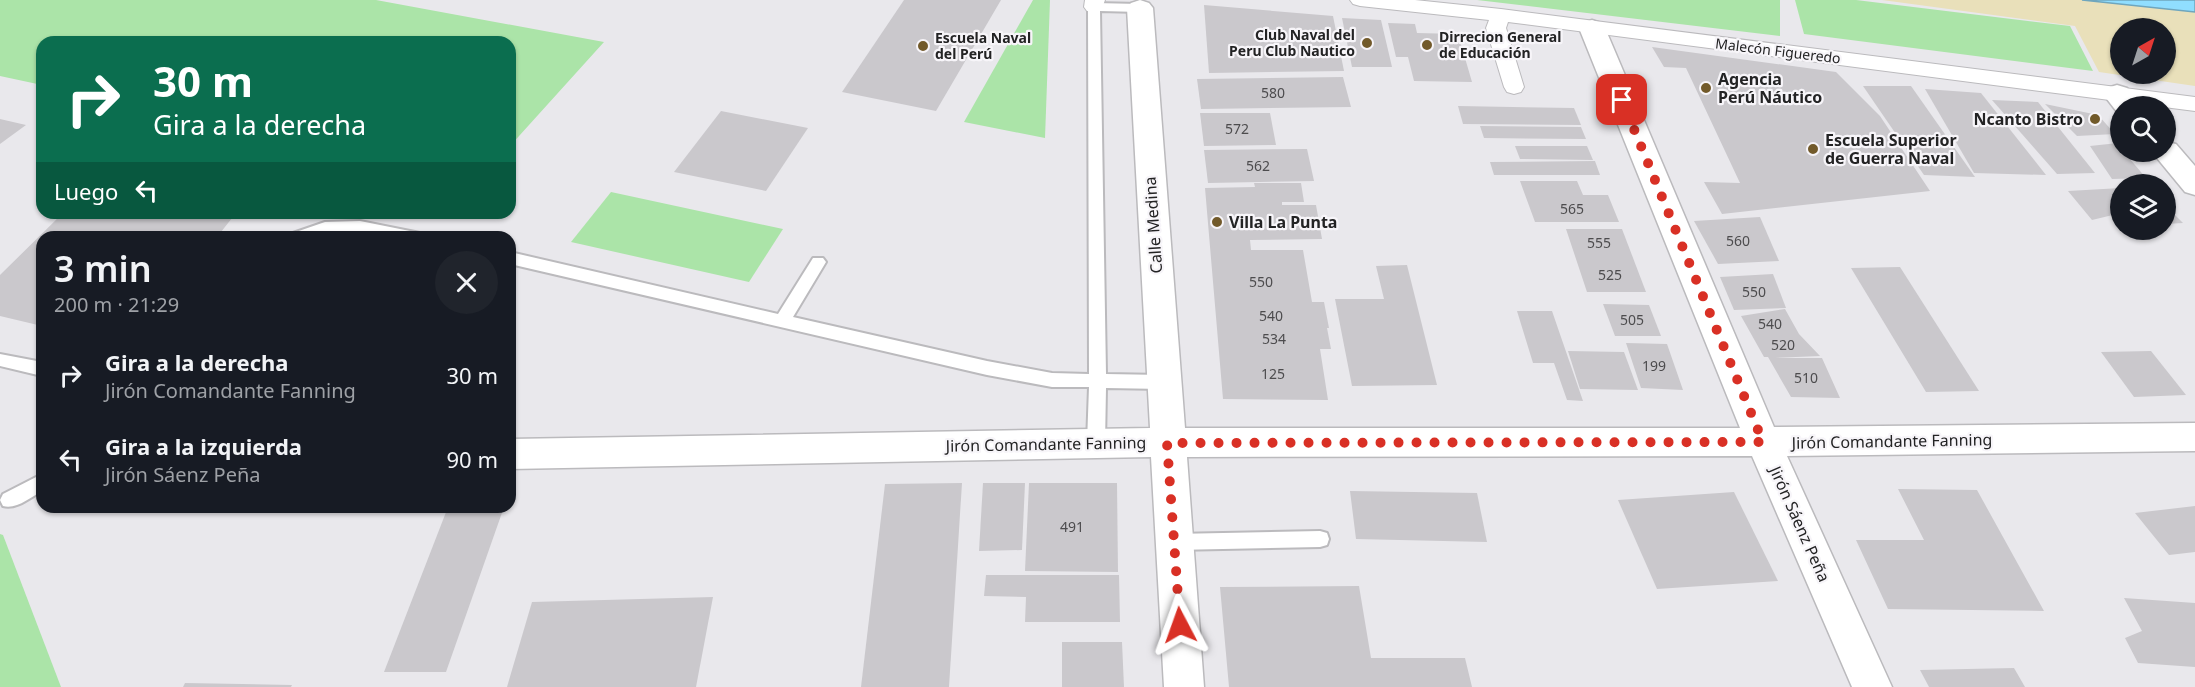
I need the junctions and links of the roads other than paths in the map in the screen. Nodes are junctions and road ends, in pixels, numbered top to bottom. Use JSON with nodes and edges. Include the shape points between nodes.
{"nodes":[{"id":1,"x":1360,"y":0,"type":"edge"},
{"id":2,"x":1095,"y":4,"type":"edge"},
{"id":3,"x":1140,"y":4,"type":"edge"},
{"id":4,"x":1501,"y":15,"type":"junction"},
{"id":5,"x":1592,"y":28,"type":"junction"},
{"id":6,"x":1514,"y":87,"type":"dead end"},
{"id":7,"x":2110,"y":98,"type":"edge"},
{"id":8,"x":2176,"y":103,"type":"edge"},
{"id":9,"x":2195,"y":104,"type":"edge"},
{"id":10,"x":2175,"y":162,"type":"edge"},
{"id":11,"x":2195,"y":185,"type":"edge"},
{"id":12,"x":315,"y":231,"type":"edge"},
{"id":13,"x":388,"y":231,"type":"edge"},
{"id":14,"x":516,"y":259,"type":"edge"},
{"id":15,"x":818,"y":262,"type":"dead end"},
{"id":16,"x":783,"y":320,"type":"junction"},
{"id":17,"x":0,"y":360,"type":"edge"},
{"id":18,"x":36,"y":368,"type":"edge"},
{"id":19,"x":1098,"y":382,"type":"junction"},
{"id":20,"x":1163,"y":382,"type":"junction"},
{"id":21,"x":2195,"y":437,"type":"edge"},
{"id":22,"x":1763,"y":442,"type":"junction"},
{"id":23,"x":1096,"y":443,"type":"junction"},
{"id":24,"x":1167,"y":443,"type":"junction"},
{"id":25,"x":516,"y":454,"type":"edge"},
{"id":26,"x":36,"y":485,"type":"edge"},
{"id":27,"x":9,"y":500,"type":"dead end"},
{"id":28,"x":1320,"y":539,"type":"dead end"},
{"id":29,"x":1174,"y":542,"type":"junction"},
{"id":30,"x":1184,"y":687,"type":"edge"},
{"id":31,"x":1872,"y":687,"type":"edge"}],
"edges":[{"from":1,"to":4,"type":"street","name":"Malecón Figueredo"},
{"from":2,"to":3,"type":"lane"},
{"from":2,"to":19,"type":"lane"},
{"from":3,"to":20,"type":"street","name":"Calle Medina"},
{"from":4,"to":5,"type":"street","name":"Malecón Figueredo"},
{"from":4,"to":6,"type":"street","via":[[1496,28]]},
{"from":5,"to":7,"type":"street","name":"Malecón Figueredo"},
{"from":5,"to":22,"type":"street","name":"Jirón Sáenz Peña"},
{"from":8,"to":9,"type":"street","name":"Malecón Figueredo"},
{"from":10,"to":11,"type":"street"},
{"from":12,"to":13,"type":"lane","via":[[360,225]]},
{"from":14,"to":16,"type":"lane"},
{"from":15,"to":16,"type":"lane"},
{"from":16,"to":19,"type":"lane","via":[[987,368],[1052,380]]},
{"from":17,"to":18,"type":"lane"},
{"from":19,"to":20,"type":"lane"},
{"from":19,"to":23,"type":"lane"},
{"from":20,"to":24,"type":"street","name":"Calle Medina"},
{"from":21,"to":22,"type":"street","name":"Jirón Comandante Fanning"},
{"from":22,"to":24,"type":"street","name":"Jirón Comandante Fanning"},
{"from":22,"to":31,"type":"street","name":"Jirón Sáenz Peña"},
{"from":23,"to":24,"type":"street","name":"Jirón Comandante Fanning"},
{"from":23,"to":25,"type":"street","name":"Jirón Comandante Fanning"},
{"from":24,"to":29,"type":"street","name":"Calle Medina"},
{"from":26,"to":27,"type":"lane"},
{"from":28,"to":29,"type":"lane"},
{"from":29,"to":30,"type":"street","name":"Calle Medina"}]}
